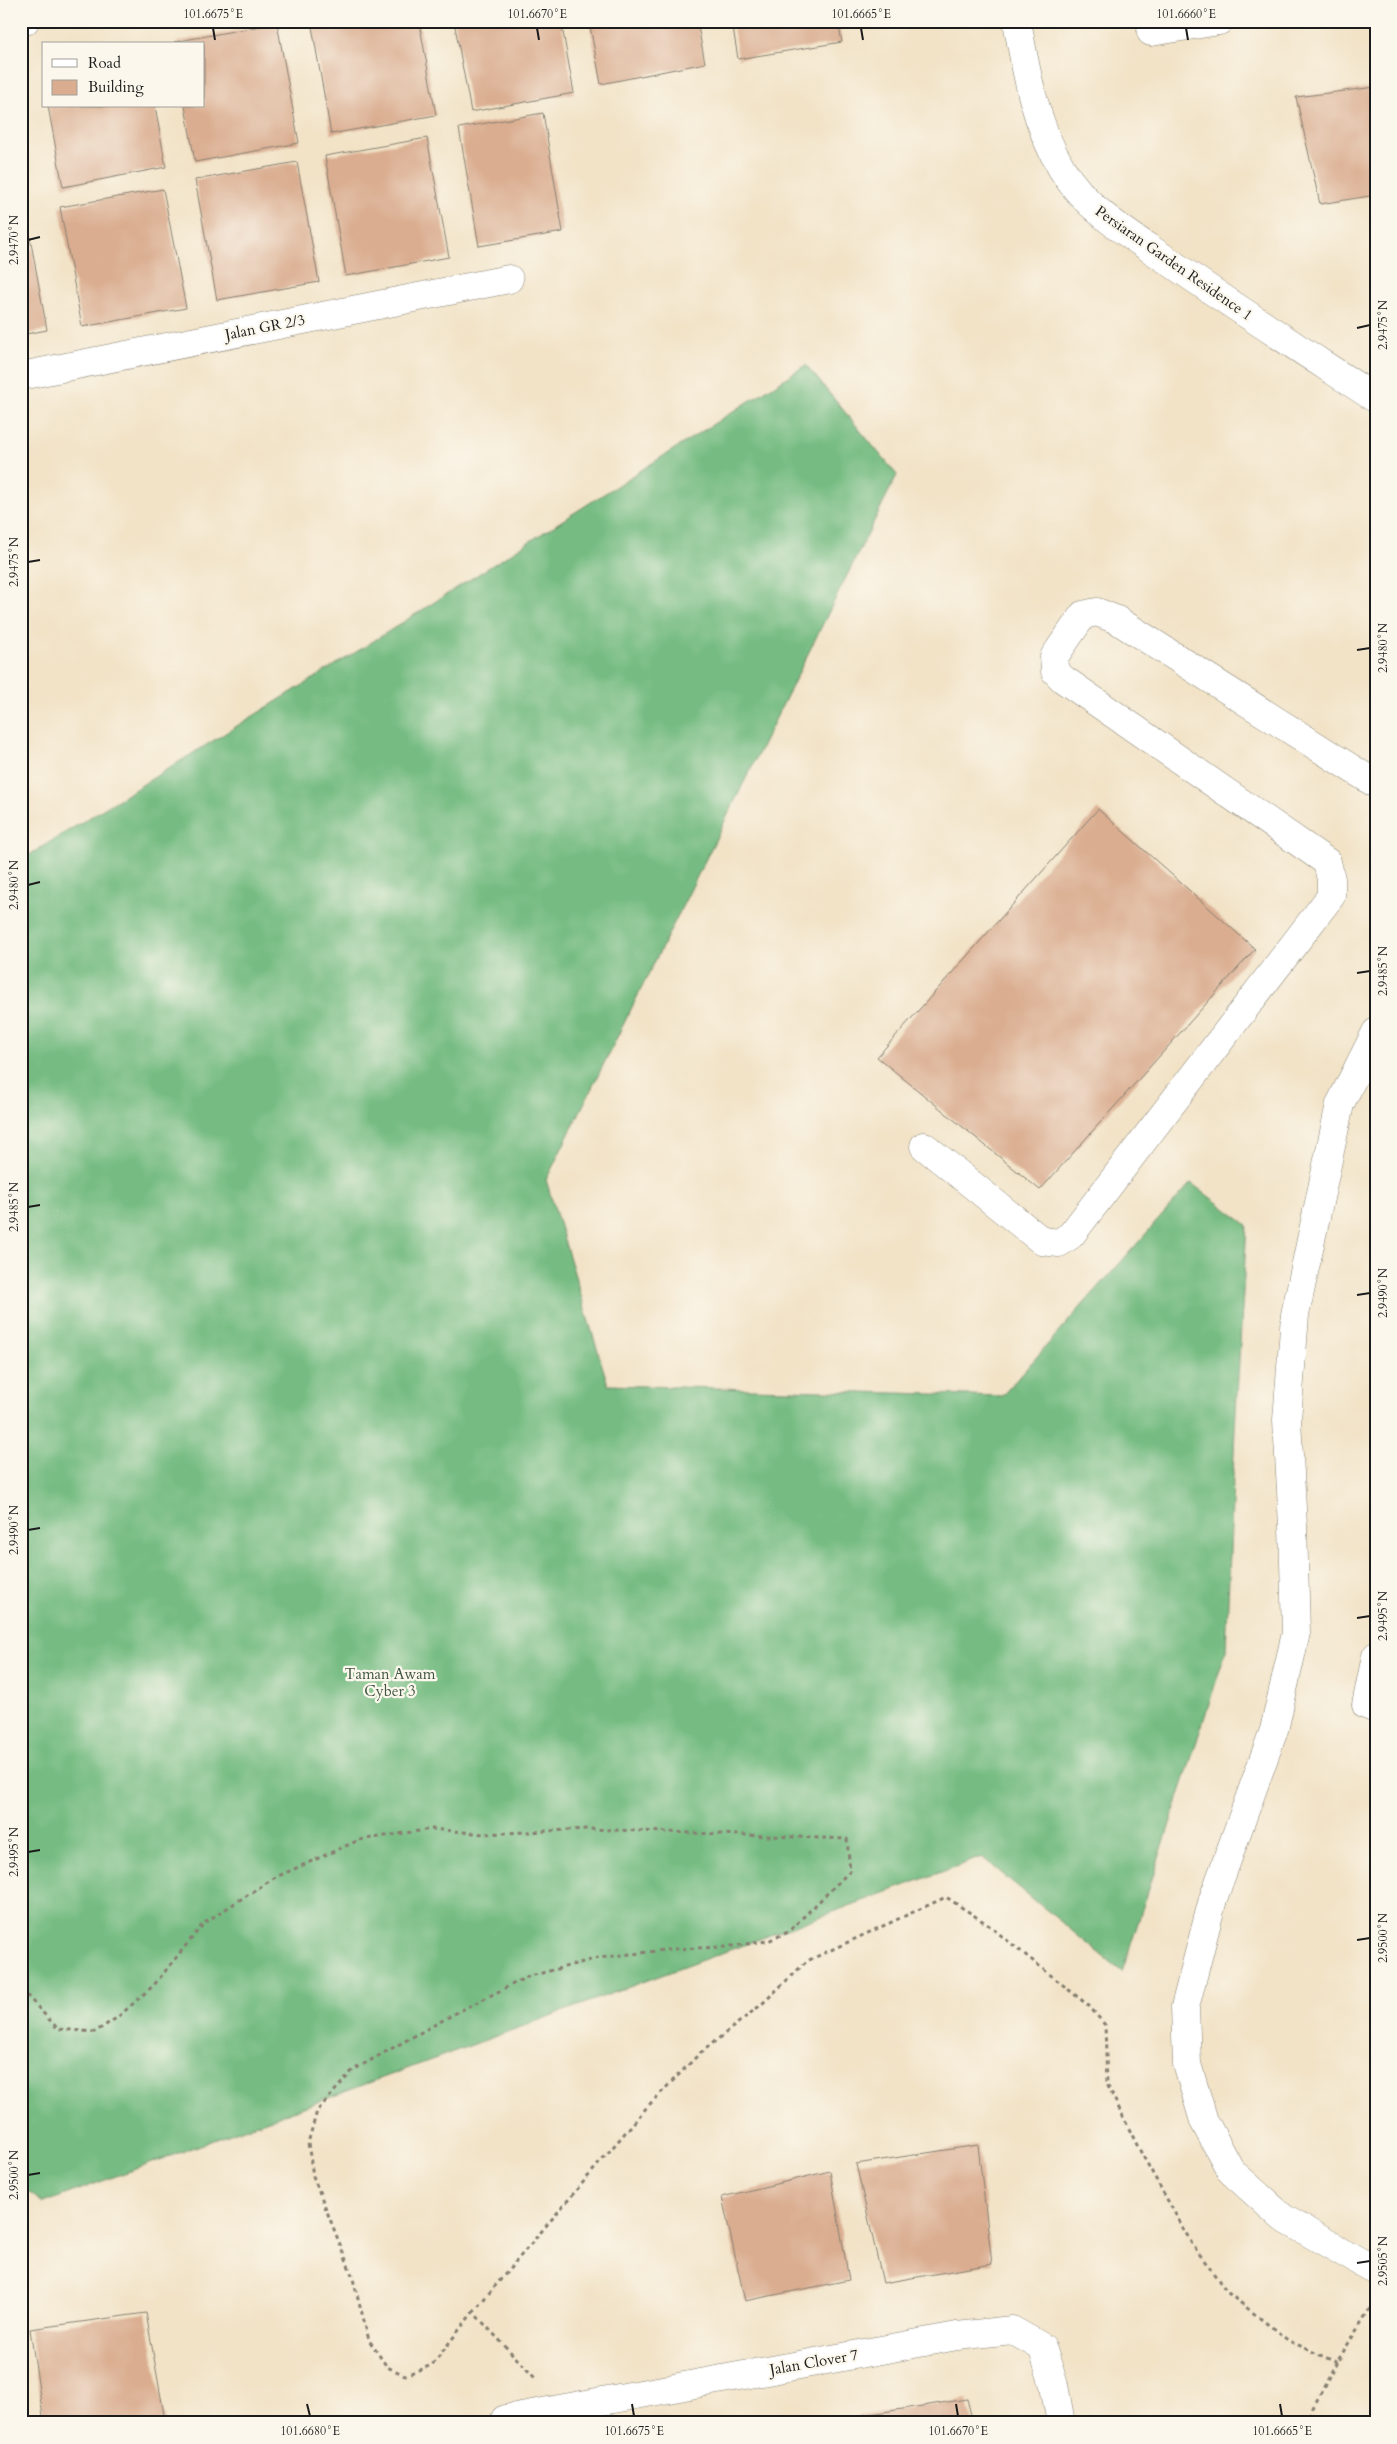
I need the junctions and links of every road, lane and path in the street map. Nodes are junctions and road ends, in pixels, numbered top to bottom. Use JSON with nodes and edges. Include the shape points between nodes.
{"nodes":[{"id":1,"x":1017,"y":21,"type":"edge"},
{"id":2,"x":1219,"y":21,"type":"edge"},
{"id":3,"x":1151,"y":32,"type":"dead end"},
{"id":4,"x":509,"y":279,"type":"dead end"},
{"id":5,"x":21,"y":376,"type":"edge"},
{"id":6,"x":1376,"y":399,"type":"edge"},
{"id":7,"x":1376,"y":784,"type":"edge"},
{"id":8,"x":1376,"y":1032,"type":"edge"},
{"id":9,"x":924,"y":1146,"type":"dead end"},
{"id":10,"x":1376,"y":1656,"type":"edge"},
{"id":11,"x":1376,"y":1709,"type":"edge"},
{"id":12,"x":21,"y":1990,"type":"edge"},
{"id":13,"x":1376,"y":2271,"type":"edge"},
{"id":14,"x":1376,"y":2298,"type":"edge"},
{"id":15,"x":473,"y":2312,"type":"junction"},
{"id":16,"x":1337,"y":2362,"type":"junction"},
{"id":17,"x":562,"y":2408,"type":"junction"},
{"id":18,"x":1132,"y":2416,"type":"dead end"},
{"id":19,"x":505,"y":2419,"type":"dead end"},
{"id":20,"x":1061,"y":2423,"type":"edge"},
{"id":21,"x":1136,"y":2423,"type":"edge"},
{"id":22,"x":1306,"y":2423,"type":"edge"}],
"edges":[{"from":1,"to":6,"type":"street","name":"Persiaran Garden Residence 1","via":[[1030,90],[1047,141],[1082,196],[1102,215]]},
{"from":2,"to":3,"type":"street"},
{"from":4,"to":5,"type":"street","name":"Jalan GR 2/3"},
{"from":7,"to":9,"type":"street","via":[[1117,620],[1096,612],[1083,615],[1054,657],[1055,670],[1063,679],[1327,862],[1331,896],[1072,1235],[1059,1243],[1042,1241]]},
{"from":8,"to":13,"type":"street","via":[[1340,1104],[1294,1315],[1287,1420],[1296,1633],[1274,1730],[1213,1899],[1185,2007],[1187,2064],[1204,2121],[1231,2171],[1283,2218]]},
{"from":10,"to":11,"type":"street","via":[[1366,1705]]},
{"from":12,"to":15,"type":"path","via":[[58,2029],[95,2032],[118,2017],[154,1985],[204,1923],[274,1878],[358,1840],[432,1829],[484,1834],[589,1829],[847,1839],[850,1871],[788,1932],[768,1941],[598,1958],[527,1977],[353,2070],[317,2112],[308,2143],[313,2176],[352,2275],[370,2340],[386,2367],[406,2375],[432,2365]]},
{"from":14,"to":16,"type":"path"},
{"from":15,"to":16,"type":"path","via":[[647,2107],[699,2054],[762,2004],[807,1961],[946,1897],[987,1924],[1089,2006],[1105,2025],[1106,2084],[1192,2244],[1228,2293],[1289,2341]]},
{"from":15,"to":17,"type":"path"},
{"from":16,"to":22,"type":"path"},
{"from":17,"to":19,"type":"street","name":"Jalan Clover 7"},
{"from":17,"to":20,"type":"street","name":"Jalan Clover 7","via":[[957,2336],[1012,2330],[1042,2347]]},
{"from":18,"to":21,"type":"path"}]}
